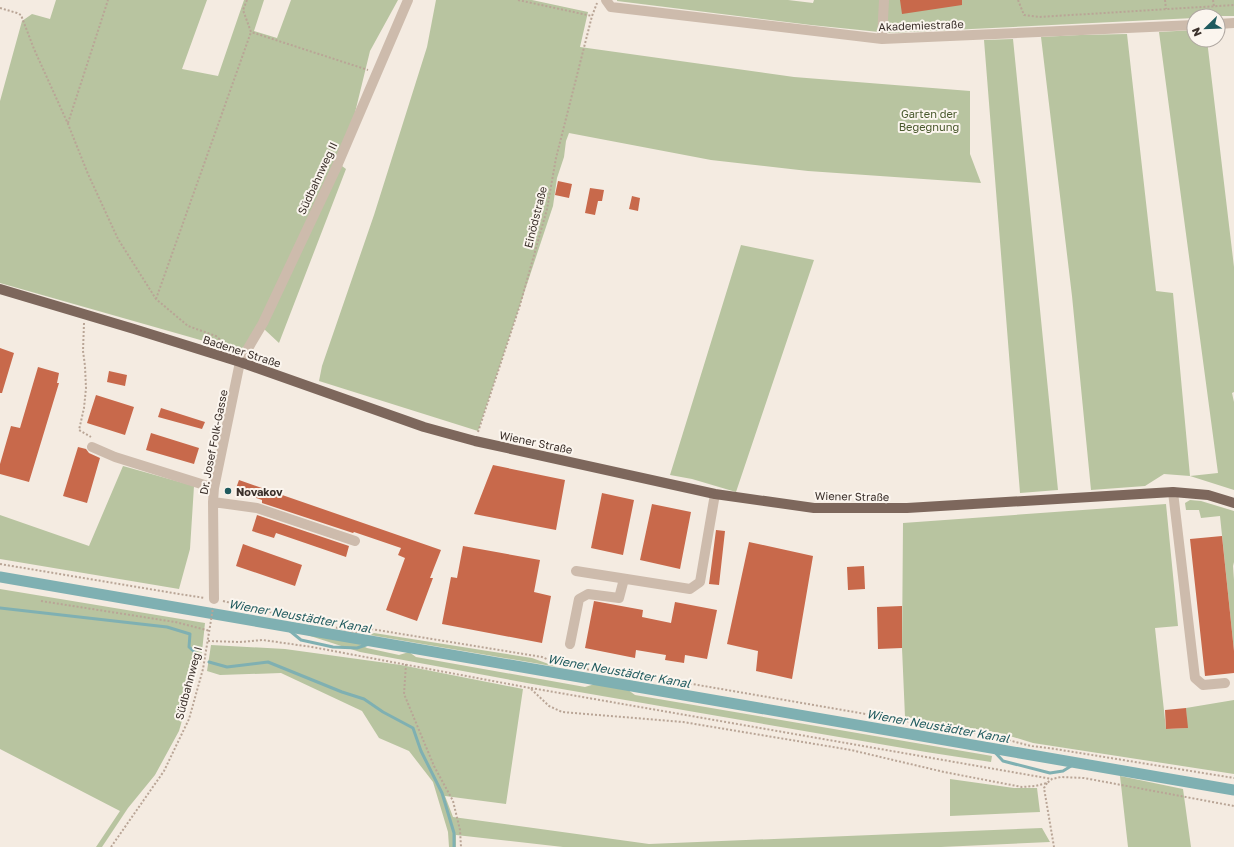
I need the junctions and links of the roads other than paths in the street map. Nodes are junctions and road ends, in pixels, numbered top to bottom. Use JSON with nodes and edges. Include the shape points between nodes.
{"nodes":[{"id":1,"x":408,"y":0,"type":"edge"},
{"id":2,"x":884,"y":0,"type":"edge"},
{"id":3,"x":606,"y":1,"type":"edge"},
{"id":4,"x":1186,"y":25,"type":"edge"},
{"id":5,"x":882,"y":39,"type":"junction"},
{"id":6,"x":0,"y":289,"type":"edge"},
{"id":7,"x":240,"y":362,"type":"junction"},
{"id":8,"x":475,"y":441,"type":"joint"},
{"id":9,"x":92,"y":446,"type":"road end"},
{"id":10,"x":214,"y":488,"type":"junction"},
{"id":11,"x":1173,"y":492,"type":"junction"},
{"id":12,"x":716,"y":494,"type":"junction"},
{"id":13,"x":214,"y":502,"type":"junction"},
{"id":14,"x":1234,"y":503,"type":"edge"},
{"id":15,"x":355,"y":541,"type":"dead end"},
{"id":16,"x":576,"y":572,"type":"dead end"},
{"id":17,"x":624,"y":579,"type":"junction"},
{"id":18,"x":214,"y":599,"type":"road end"},
{"id":19,"x":570,"y":644,"type":"dead end"},
{"id":20,"x":1225,"y":683,"type":"dead end"}],
"edges":[{"from":1,"to":7,"type":"street","name":"Südbahnweg II","via":[[330,180],[263,323]]},
{"from":2,"to":5,"type":"street"},
{"from":3,"to":5,"type":"street","name":"Akademiestraße","via":[[611,7]]},
{"from":4,"to":5,"type":"street","name":"Akademiestraße"},
{"from":6,"to":7,"type":"main road","name":"Badener Straße"},
{"from":7,"to":8,"type":"main road","name":"Badener Straße","via":[[424,427]]},
{"from":7,"to":10,"type":"street","name":"Dr. Josef Folk-Gasse"},
{"from":8,"to":12,"type":"main road","name":"Wiener Straße"},
{"from":9,"to":10,"type":"street","via":[[115,457]]},
{"from":10,"to":13,"type":"street","name":"Dr. Josef Folk-Gasse"},
{"from":11,"to":12,"type":"main road","name":"Wiener Straße","via":[[907,508],[814,508]]},
{"from":11,"to":14,"type":"main road","name":"Wiener Straße","via":[[1208,495]]},
{"from":11,"to":20,"type":"street","via":[[1195,678],[1202,685]]},
{"from":12,"to":17,"type":"street","via":[[700,582],[690,589]]},
{"from":13,"to":15,"type":"street","via":[[257,508]]},
{"from":13,"to":18,"type":"street","name":"Dr. Josef Folk-Gasse"},
{"from":16,"to":17,"type":"street"},
{"from":17,"to":19,"type":"street","via":[[619,598],[588,594],[579,600]]}]}
